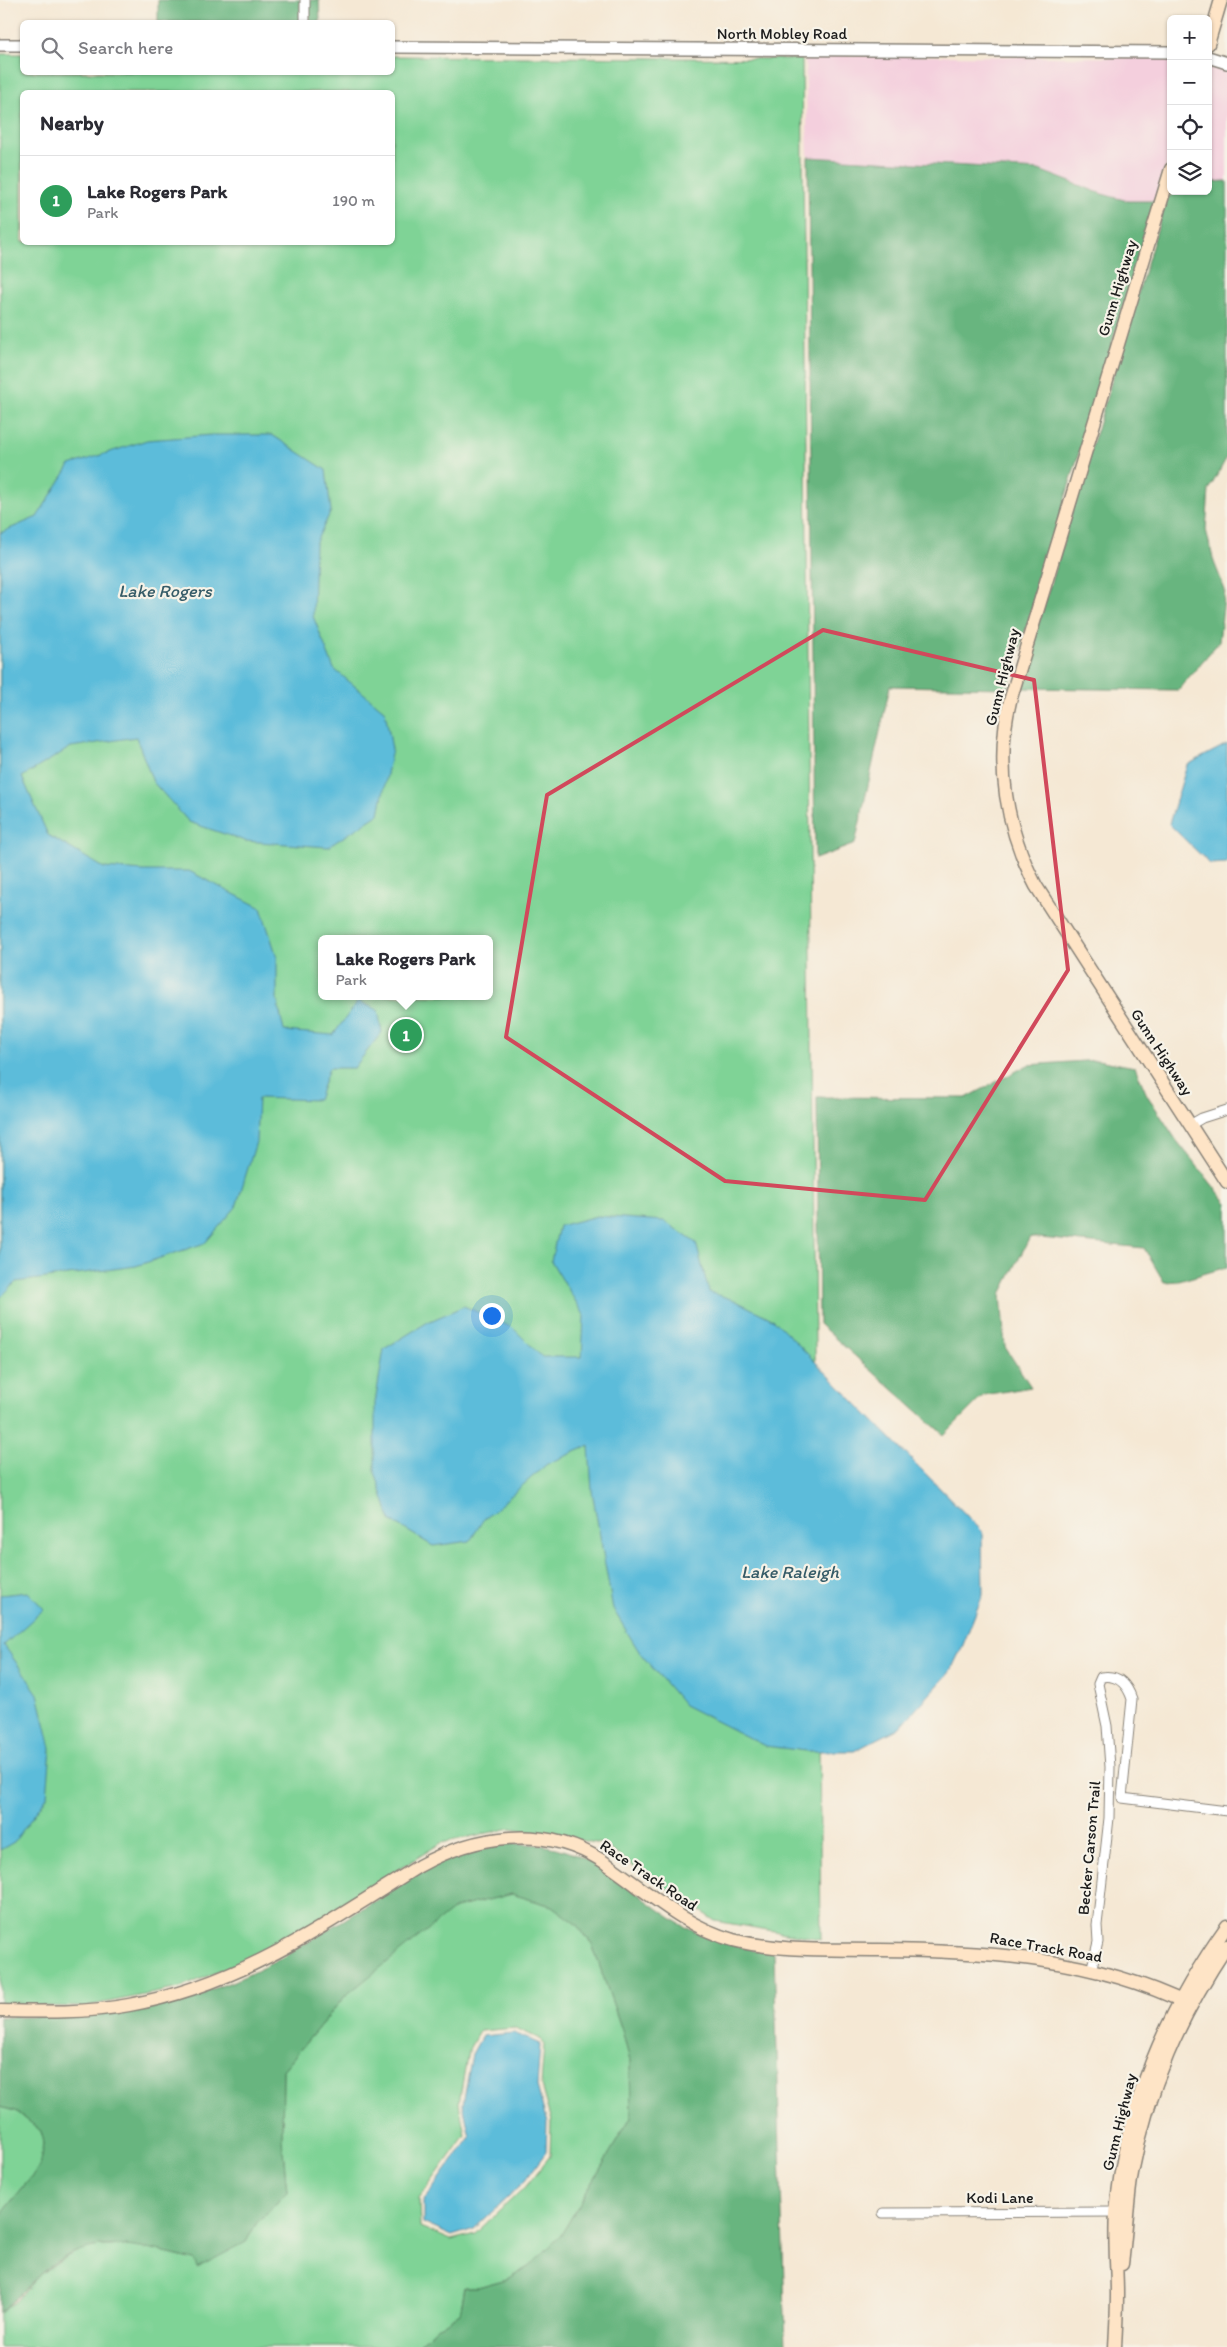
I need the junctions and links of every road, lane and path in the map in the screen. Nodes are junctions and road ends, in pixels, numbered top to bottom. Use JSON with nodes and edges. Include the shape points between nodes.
{"nodes":[{"id":1,"x":305,"y":0,"type":"edge"},
{"id":2,"x":1222,"y":0,"type":"edge"},
{"id":3,"x":305,"y":20,"type":"edge"},
{"id":4,"x":1212,"y":31,"type":"edge"},
{"id":5,"x":0,"y":45,"type":"edge"},
{"id":6,"x":20,"y":45,"type":"edge"},
{"id":7,"x":395,"y":47,"type":"edge"},
{"id":8,"x":1167,"y":52,"type":"edge"},
{"id":9,"x":1212,"y":58,"type":"edge"},
{"id":10,"x":1227,"y":63,"type":"edge"},
{"id":11,"x":1167,"y":182,"type":"edge"},
{"id":12,"x":1227,"y":1110,"type":"edge"},
{"id":13,"x":1190,"y":1125,"type":"junction"},
{"id":14,"x":1227,"y":1182,"type":"edge"},
{"id":15,"x":1227,"y":1810,"type":"edge"},
{"id":16,"x":1227,"y":1926,"type":"edge"},
{"id":17,"x":1227,"y":1946,"type":"edge"},
{"id":18,"x":1091,"y":1971,"type":"junction"},
{"id":19,"x":1184,"y":2003,"type":"junction"},
{"id":20,"x":0,"y":2011,"type":"edge"},
{"id":21,"x":1116,"y":2212,"type":"junction"},
{"id":22,"x":883,"y":2213,"type":"dead end"},
{"id":23,"x":1117,"y":2293,"type":"junction"},
{"id":24,"x":1115,"y":2347,"type":"edge"}],
"edges":[{"from":1,"to":3,"type":"street"},
{"from":2,"to":4,"type":"main road"},
{"from":5,"to":6,"type":"street"},
{"from":7,"to":8,"type":"street","name":"North Mobley Road"},
{"from":9,"to":10,"type":"street"},
{"from":11,"to":13,"type":"main road","name":"Gunn Highway","via":[[1015,683],[1007,712],[1003,756],[1010,818],[1030,875]]},
{"from":12,"to":13,"type":"street"},
{"from":13,"to":14,"type":"main road","name":"Gunn Highway"},
{"from":15,"to":18,"type":"street","name":"Becker Carson Trail","via":[[1122,1798],[1132,1699],[1128,1687],[1116,1677],[1101,1677],[1098,1684],[1107,1726],[1110,1809],[1097,1925],[1098,1942]]},
{"from":16,"to":19,"type":"main road","name":"Gunn Highway"},
{"from":17,"to":19,"type":"main road"},
{"from":18,"to":19,"type":"main road","name":"Race Track Road","via":[[1133,1982]]},
{"from":18,"to":20,"type":"main road","name":"Race Track Road","via":[[1045,1960],[992,1953],[789,1948],[746,1943],[689,1922],[601,1860],[582,1851],[548,1840],[500,1838],[467,1844],[430,1860],[279,1952],[204,1986],[111,2008]]},
{"from":19,"to":21,"type":"main road","name":"Gunn Highway","via":[[1158,2046],[1136,2108],[1125,2151]]},
{"from":19,"to":23,"type":"main road","via":[[1159,2073],[1132,2174]]},
{"from":21,"to":22,"type":"street","name":"Kodi Lane"},
{"from":21,"to":23,"type":"main road","name":"Gunn Highway"},
{"from":23,"to":24,"type":"main road","name":"Gunn Highway"}]}
